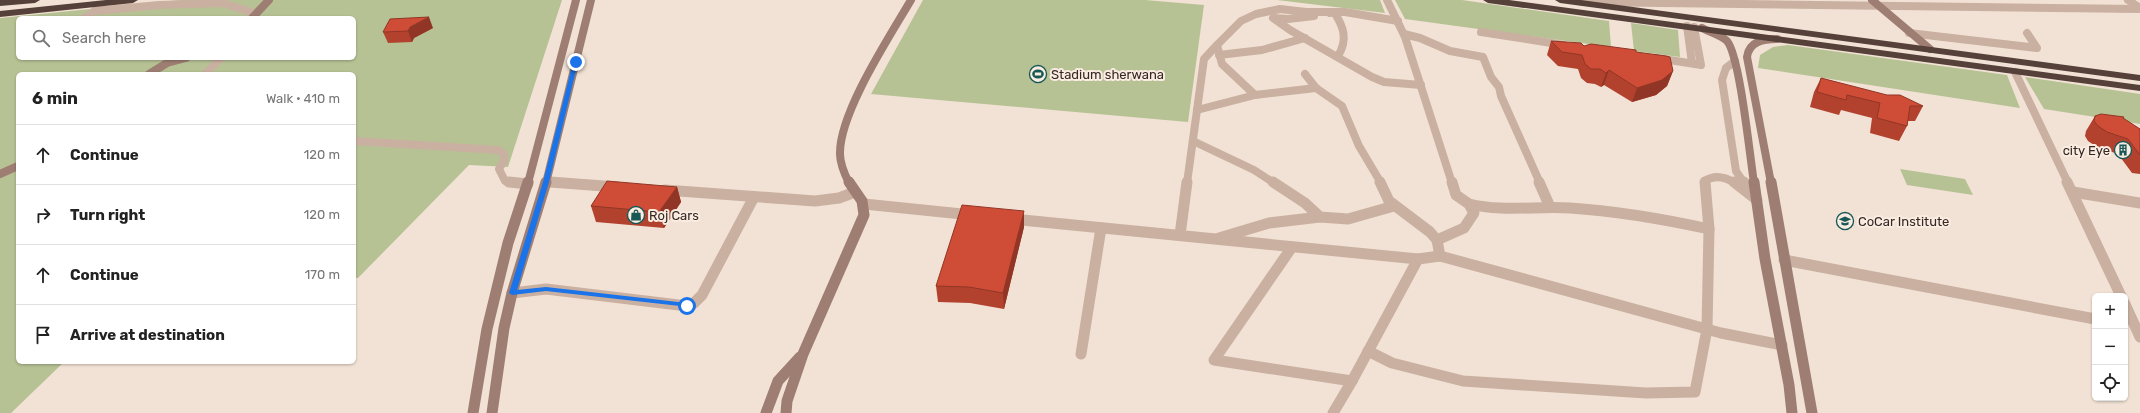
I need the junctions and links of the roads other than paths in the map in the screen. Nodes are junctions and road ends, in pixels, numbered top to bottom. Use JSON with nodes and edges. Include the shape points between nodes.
{"nodes":[{"id":1,"x":35,"y":0,"type":"edge"},
{"id":2,"x":133,"y":0,"type":"edge"},
{"id":3,"x":268,"y":0,"type":"edge"},
{"id":4,"x":576,"y":0,"type":"edge"},
{"id":5,"x":591,"y":0,"type":"edge"},
{"id":6,"x":910,"y":0,"type":"edge"},
{"id":7,"x":1387,"y":0,"type":"edge"},
{"id":8,"x":1488,"y":0,"type":"edge"},
{"id":9,"x":1560,"y":0,"type":"edge"},
{"id":10,"x":1872,"y":0,"type":"edge"},
{"id":11,"x":2007,"y":0,"type":"edge"},
{"id":12,"x":2128,"y":0,"type":"edge"},
{"id":13,"x":1665,"y":1,"type":"edge"},
{"id":14,"x":1574,"y":2,"type":"junction"},
{"id":15,"x":1722,"y":2,"type":"edge"},
{"id":16,"x":1772,"y":2,"type":"edge"},
{"id":17,"x":0,"y":3,"type":"edge"},
{"id":18,"x":105,"y":3,"type":"junction"},
{"id":19,"x":1824,"y":3,"type":"edge"},
{"id":20,"x":1879,"y":6,"type":"junction"},
{"id":21,"x":2016,"y":6,"type":"junction"},
{"id":22,"x":2140,"y":8,"type":"edge"},
{"id":23,"x":95,"y":11,"type":"junction"},
{"id":24,"x":1334,"y":12,"type":"junction"},
{"id":25,"x":0,"y":14,"type":"edge"},
{"id":26,"x":1256,"y":14,"type":"junction"},
{"id":27,"x":87,"y":16,"type":"edge"},
{"id":28,"x":254,"y":16,"type":"edge"},
{"id":29,"x":1273,"y":18,"type":"junction"},
{"id":30,"x":1398,"y":20,"type":"junction"},
{"id":31,"x":1694,"y":27,"type":"junction"},
{"id":32,"x":1481,"y":32,"type":"dead end"},
{"id":33,"x":1910,"y":33,"type":"junction"},
{"id":34,"x":2027,"y":33,"type":"dead end"},
{"id":35,"x":1404,"y":34,"type":"junction"},
{"id":36,"x":1305,"y":38,"type":"junction"},
{"id":37,"x":1785,"y":39,"type":"junction"},
{"id":38,"x":1217,"y":45,"type":"junction"},
{"id":39,"x":1576,"y":46,"type":"edge"},
{"id":40,"x":1930,"y":49,"type":"junction"},
{"id":41,"x":1218,"y":55,"type":"junction"},
{"id":42,"x":1338,"y":56,"type":"junction"},
{"id":43,"x":1650,"y":57,"type":"edge"},
{"id":44,"x":178,"y":60,"type":"edge"},
{"id":45,"x":219,"y":60,"type":"edge"},
{"id":46,"x":1735,"y":61,"type":"junction"},
{"id":47,"x":152,"y":72,"type":"edge"},
{"id":48,"x":206,"y":72,"type":"edge"},
{"id":49,"x":2015,"y":72,"type":"junction"},
{"id":50,"x":1304,"y":74,"type":"dead end"},
{"id":51,"x":2140,"y":78,"type":"edge"},
{"id":52,"x":1421,"y":85,"type":"junction"},
{"id":53,"x":1316,"y":88,"type":"junction"},
{"id":54,"x":2140,"y":88,"type":"edge"},
{"id":55,"x":1255,"y":95,"type":"junction"},
{"id":56,"x":1197,"y":110,"type":"junction"},
{"id":57,"x":356,"y":141,"type":"edge"},
{"id":58,"x":1193,"y":141,"type":"junction"},
{"id":59,"x":16,"y":167,"type":"edge"},
{"id":60,"x":2,"y":173,"type":"edge"},
{"id":61,"x":1728,"y":180,"type":"junction"},
{"id":62,"x":546,"y":182,"type":"junction"},
{"id":63,"x":528,"y":184,"type":"junction"},
{"id":64,"x":1745,"y":185,"type":"junction"},
{"id":65,"x":627,"y":188,"type":"edge"},
{"id":66,"x":651,"y":190,"type":"edge"},
{"id":67,"x":855,"y":192,"type":"junction"},
{"id":68,"x":2073,"y":192,"type":"junction"},
{"id":69,"x":754,"y":197,"type":"junction"},
{"id":70,"x":1756,"y":197,"type":"junction"},
{"id":71,"x":2140,"y":203,"type":"edge"},
{"id":72,"x":864,"y":204,"type":"junction"},
{"id":73,"x":1469,"y":204,"type":"junction"},
{"id":74,"x":1394,"y":206,"type":"junction"},
{"id":75,"x":1550,"y":207,"type":"junction"},
{"id":76,"x":982,"y":216,"type":"edge"},
{"id":77,"x":1320,"y":217,"type":"junction"},
{"id":78,"x":998,"y":218,"type":"edge"},
{"id":79,"x":1101,"y":228,"type":"junction"},
{"id":80,"x":1709,"y":229,"type":"junction"},
{"id":81,"x":1180,"y":236,"type":"junction"},
{"id":82,"x":1762,"y":236,"type":"junction"},
{"id":83,"x":1217,"y":239,"type":"junction"},
{"id":84,"x":1437,"y":240,"type":"junction"},
{"id":85,"x":1781,"y":240,"type":"junction"},
{"id":86,"x":1292,"y":247,"type":"junction"},
{"id":87,"x":1440,"y":256,"type":"junction"},
{"id":88,"x":1418,"y":259,"type":"junction"},
{"id":89,"x":1784,"y":260,"type":"junction"},
{"id":90,"x":512,"y":293,"type":"junction"},
{"id":91,"x":2120,"y":293,"type":"edge"},
{"id":92,"x":2128,"y":313,"type":"edge"},
{"id":93,"x":2092,"y":319,"type":"edge"},
{"id":94,"x":1707,"y":329,"type":"junction"},
{"id":95,"x":2134,"y":330,"type":"edge"},
{"id":96,"x":1782,"y":345,"type":"junction"},
{"id":97,"x":1368,"y":351,"type":"junction"},
{"id":98,"x":803,"y":354,"type":"junction"},
{"id":99,"x":1080,"y":354,"type":"dead end"},
{"id":100,"x":1352,"y":381,"type":"junction"},
{"id":101,"x":473,"y":413,"type":"edge"},
{"id":102,"x":492,"y":413,"type":"edge"},
{"id":103,"x":766,"y":413,"type":"edge"},
{"id":104,"x":786,"y":413,"type":"edge"},
{"id":105,"x":1333,"y":413,"type":"edge"},
{"id":106,"x":1792,"y":413,"type":"edge"},
{"id":107,"x":1812,"y":413,"type":"edge"}],
"edges":[{"from":1,"to":17,"type":"highway"},
{"from":2,"to":18,"type":"highway"},
{"from":3,"to":28,"type":"main road"},
{"from":4,"to":63,"type":"main road"},
{"from":5,"to":62,"type":"main road"},
{"from":6,"to":67,"type":"main road","via":[[861,92],[842,134],[842,163]]},
{"from":7,"to":30,"type":"street"},
{"from":8,"to":31,"type":"highway"},
{"from":9,"to":14,"type":"highway"},
{"from":10,"to":20,"type":"main road"},
{"from":11,"to":21,"type":"street"},
{"from":12,"to":22,"type":"street"},
{"from":13,"to":14,"type":"street"},
{"from":13,"to":15,"type":"street"},
{"from":14,"to":40,"type":"highway"},
{"from":15,"to":16,"type":"street"},
{"from":16,"to":19,"type":"street"},
{"from":18,"to":23,"type":"street"},
{"from":18,"to":25,"type":"highway"},
{"from":19,"to":20,"type":"street"},
{"from":20,"to":21,"type":"street"},
{"from":20,"to":33,"type":"main road"},
{"from":21,"to":22,"type":"street"},
{"from":23,"to":27,"type":"street"},
{"from":23,"to":28,"type":"street","via":[[223,3]]},
{"from":24,"to":26,"type":"street","via":[[1280,9]]},
{"from":24,"to":29,"type":"street","via":[[1294,19]]},
{"from":24,"to":30,"type":"street"},
{"from":24,"to":42,"type":"street","via":[[1340,20],[1345,37],[1344,46]]},
{"from":26,"to":29,"type":"street"},
{"from":26,"to":38,"type":"street","via":[[1236,25]]},
{"from":29,"to":36,"type":"street"},
{"from":30,"to":35,"type":"street"},
{"from":31,"to":37,"type":"highway"},
{"from":31,"to":43,"type":"street","via":[[1696,64]]},
{"from":31,"to":46,"type":"main road","via":[[1726,40],[1731,46]]},
{"from":32,"to":39,"type":"street"},
{"from":33,"to":34,"type":"street","via":[[2037,48]]},
{"from":33,"to":40,"type":"main road"},
{"from":35,"to":52,"type":"street"},
{"from":35,"to":75,"type":"street","via":[[1450,51],[1482,57],[1491,77],[1499,86],[1501,96]]},
{"from":36,"to":41,"type":"street","via":[[1280,47]]},
{"from":36,"to":42,"type":"street"},
{"from":37,"to":49,"type":"highway"},
{"from":37,"to":85,"type":"main road","via":[[1766,39],[1757,42],[1750,46],[1746,53]]},
{"from":38,"to":41,"type":"street"},
{"from":38,"to":56,"type":"street","via":[[1204,59]]},
{"from":40,"to":51,"type":"highway"},
{"from":41,"to":55,"type":"street","via":[[1222,64]]},
{"from":42,"to":52,"type":"street","via":[[1384,82]]},
{"from":44,"to":47,"type":"main road","via":[[167,63]]},
{"from":45,"to":48,"type":"street"},
{"from":46,"to":64,"type":"street","via":[[1724,71],[1722,80],[1736,171]]},
{"from":46,"to":70,"type":"main road"},
{"from":49,"to":54,"type":"highway"},
{"from":49,"to":68,"type":"street"},
{"from":50,"to":53,"type":"street"},
{"from":52,"to":73,"type":"street","via":[[1456,195]]},
{"from":53,"to":55,"type":"street"},
{"from":53,"to":74,"type":"street","via":[[1342,106],[1359,146]]},
{"from":55,"to":56,"type":"street"},
{"from":56,"to":58,"type":"street"},
{"from":57,"to":63,"type":"street","via":[[498,150],[504,154],[504,161],[499,169],[505,180],[515,184]]},
{"from":58,"to":77,"type":"street","via":[[1254,170],[1305,203]]},
{"from":58,"to":81,"type":"street"},
{"from":59,"to":60,"type":"main road"},
{"from":61,"to":64,"type":"street"},
{"from":61,"to":70,"type":"street"},
{"from":61,"to":80,"type":"street","via":[[1717,176],[1706,181]]},
{"from":62,"to":63,"type":"main road"},
{"from":62,"to":65,"type":"street"},
{"from":62,"to":90,"type":"main road"},
{"from":63,"to":101,"type":"main road","via":[[505,257],[488,329]]},
{"from":64,"to":70,"type":"street"},
{"from":66,"to":69,"type":"street"},
{"from":67,"to":69,"type":"street","via":[[827,200]]},
{"from":67,"to":72,"type":"main road"},
{"from":68,"to":71,"type":"street"},
{"from":68,"to":91,"type":"street"},
{"from":69,"to":90,"type":"street","via":[[702,295],[687,306],[546,289]]},
{"from":70,"to":82,"type":"main road"},
{"from":72,"to":76,"type":"street"},
{"from":72,"to":98,"type":"main road","via":[[861,221]]},
{"from":73,"to":75,"type":"street","via":[[1487,210]]},
{"from":73,"to":84,"type":"street","via":[[1474,213],[1470,223],[1455,234]]},
{"from":74,"to":77,"type":"street","via":[[1348,219]]},
{"from":74,"to":84,"type":"street","via":[[1412,217]]},
{"from":75,"to":80,"type":"street","via":[[1611,210]]},
{"from":77,"to":83,"type":"street","via":[[1250,226]]},
{"from":78,"to":79,"type":"street"},
{"from":79,"to":81,"type":"street"},
{"from":79,"to":99,"type":"street"},
{"from":80,"to":94,"type":"street"},
{"from":81,"to":83,"type":"street"},
{"from":82,"to":85,"type":"main road"},
{"from":82,"to":96,"type":"main road"},
{"from":83,"to":86,"type":"street"},
{"from":84,"to":87,"type":"street"},
{"from":85,"to":89,"type":"main road"},
{"from":86,"to":88,"type":"street"},
{"from":86,"to":100,"type":"street","via":[[1214,360]]},
{"from":87,"to":88,"type":"street"},
{"from":87,"to":94,"type":"street"},
{"from":88,"to":97,"type":"street"},
{"from":89,"to":93,"type":"street"},
{"from":89,"to":107,"type":"main road"},
{"from":90,"to":102,"type":"main road","via":[[504,328]]},
{"from":92,"to":95,"type":"street"},
{"from":94,"to":96,"type":"street"},
{"from":94,"to":97,"type":"street","via":[[1695,392],[1646,393],[1463,381],[1392,362]]},
{"from":96,"to":106,"type":"main road"},
{"from":97,"to":100,"type":"street"},
{"from":98,"to":103,"type":"main road","via":[[778,381]]},
{"from":98,"to":104,"type":"main road","via":[[787,401]]},
{"from":100,"to":105,"type":"street"}]}
